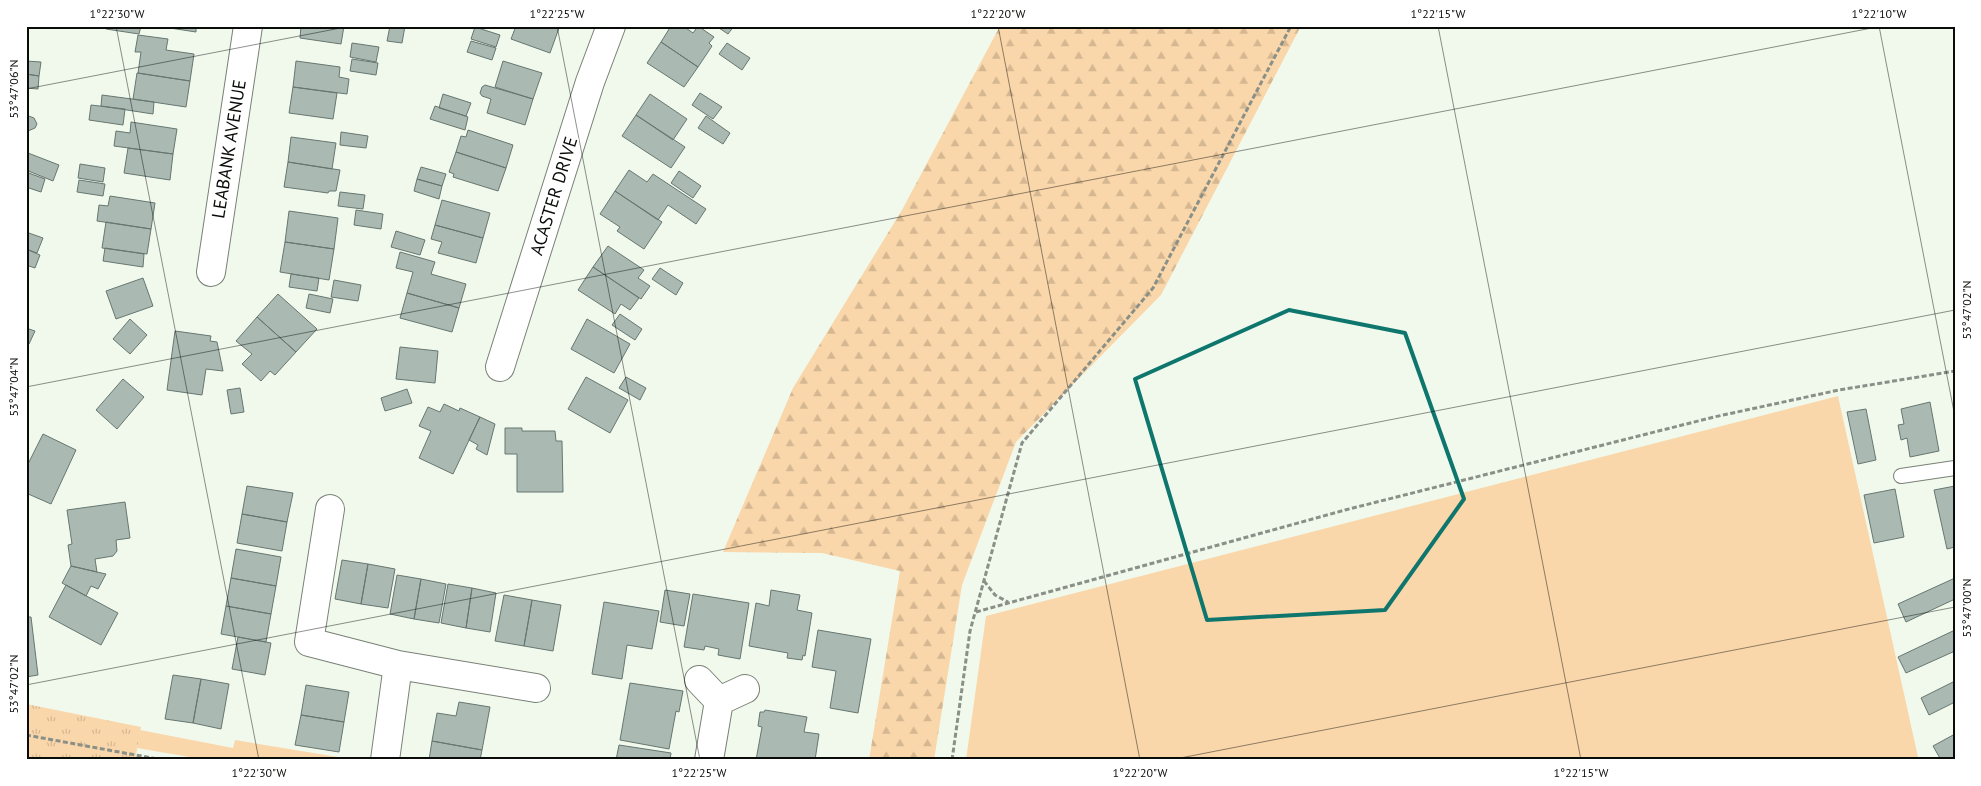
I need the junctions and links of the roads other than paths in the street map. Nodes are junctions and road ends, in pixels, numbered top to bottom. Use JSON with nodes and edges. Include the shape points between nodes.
{"nodes":[{"id":1,"x":248,"y":26,"type":"edge"},
{"id":2,"x":612,"y":26,"type":"edge"},
{"id":3,"x":211,"y":272,"type":"dead end"},
{"id":4,"x":500,"y":367,"type":"dead end"},
{"id":5,"x":1955,"y":468,"type":"edge"},
{"id":6,"x":1901,"y":476,"type":"dead end"},
{"id":7,"x":330,"y":509,"type":"dead end"},
{"id":8,"x":398,"y":665,"type":"junction"},
{"id":9,"x":699,"y":680,"type":"dead end"},
{"id":10,"x":536,"y":688,"type":"dead end"},
{"id":11,"x":746,"y":689,"type":"dead end"},
{"id":12,"x":719,"y":702,"type":"junction"},
{"id":13,"x":385,"y":760,"type":"edge"},
{"id":14,"x":709,"y":760,"type":"edge"}],
"edges":[{"from":1,"to":3,"type":"street","name":"LEABANK AVENUE"},
{"from":2,"to":4,"type":"street","name":"ACASTER DRIVE","via":[[590,82]]},
{"from":5,"to":6,"type":"lane"},
{"from":7,"to":8,"type":"street","via":[[309,642]]},
{"from":8,"to":10,"type":"street"},
{"from":8,"to":13,"type":"street"},
{"from":9,"to":12,"type":"street"},
{"from":11,"to":12,"type":"street"},
{"from":12,"to":14,"type":"street"}]}
